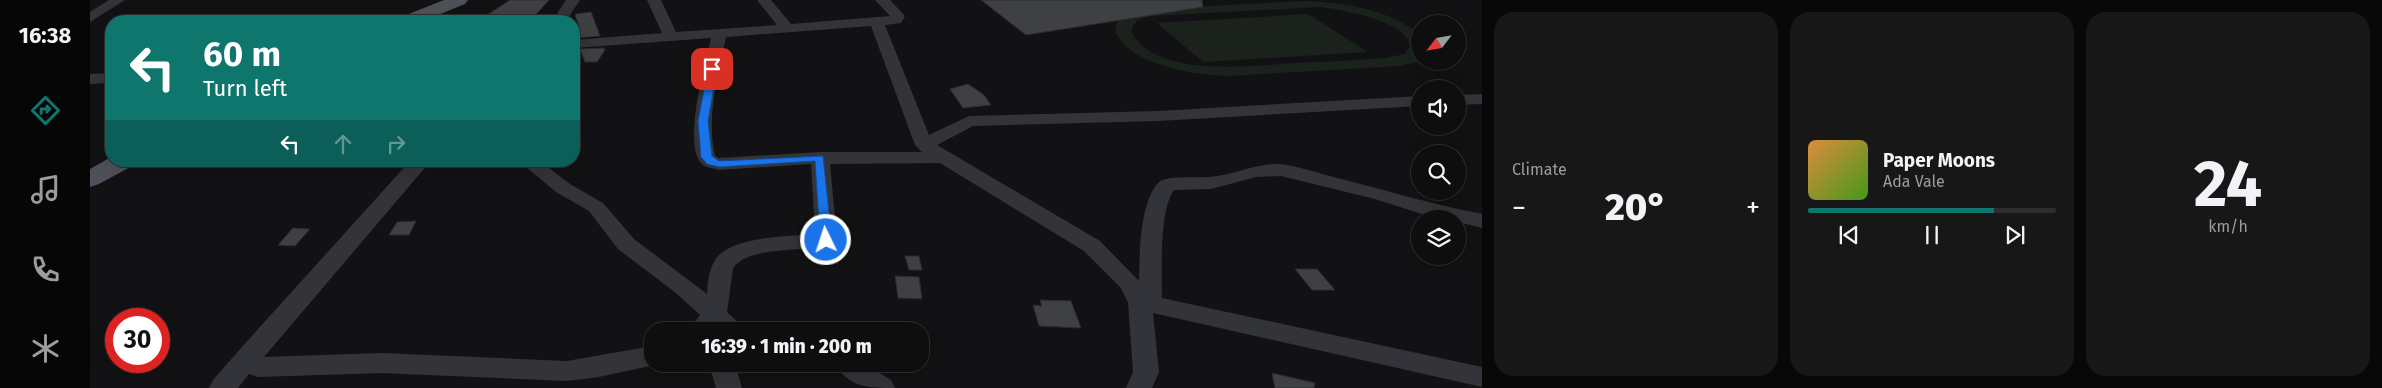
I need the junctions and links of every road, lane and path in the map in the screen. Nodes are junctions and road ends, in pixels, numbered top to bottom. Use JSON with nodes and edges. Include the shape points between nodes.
{"nodes":[{"id":1,"x":118,"y":0,"type":"edge"},
{"id":2,"x":459,"y":0,"type":"edge"},
{"id":3,"x":573,"y":0,"type":"edge"},
{"id":4,"x":654,"y":0,"type":"edge"},
{"id":5,"x":764,"y":0,"type":"edge"},
{"id":6,"x":882,"y":0,"type":"edge"},
{"id":7,"x":423,"y":15,"type":"edge"},
{"id":8,"x":563,"y":15,"type":"edge"},
{"id":9,"x":90,"y":18,"type":"edge"},
{"id":10,"x":877,"y":23,"type":"junction"},
{"id":11,"x":788,"y":29,"type":"junction"},
{"id":12,"x":719,"y":34,"type":"junction"},
{"id":13,"x":671,"y":37,"type":"junction"},
{"id":14,"x":580,"y":44,"type":"edge"},
{"id":15,"x":105,"y":79,"type":"edge"},
{"id":16,"x":90,"y":80,"type":"edge"},
{"id":17,"x":1482,"y":99,"type":"edge"},
{"id":18,"x":1466,"y":100,"type":"edge"},
{"id":19,"x":1411,"y":102,"type":"edge"},
{"id":20,"x":924,"y":145,"type":"junction"},
{"id":21,"x":941,"y":157,"type":"junction"},
{"id":22,"x":820,"y":158,"type":"junction"},
{"id":23,"x":113,"y":167,"type":"edge"},
{"id":24,"x":415,"y":167,"type":"edge"},
{"id":25,"x":536,"y":167,"type":"edge"},
{"id":26,"x":90,"y":180,"type":"edge"},
{"id":27,"x":1482,"y":221,"type":"edge"},
{"id":28,"x":1145,"y":303,"type":"junction"},
{"id":29,"x":705,"y":322,"type":"edge"},
{"id":30,"x":706,"y":322,"type":"edge"},
{"id":31,"x":250,"y":355,"type":"junction"},
{"id":32,"x":644,"y":358,"type":"edge"},
{"id":33,"x":724,"y":372,"type":"edge"},
{"id":34,"x":857,"y":372,"type":"edge"},
{"id":35,"x":1482,"y":377,"type":"edge"},
{"id":36,"x":222,"y":388,"type":"edge"},
{"id":37,"x":729,"y":388,"type":"edge"},
{"id":38,"x":882,"y":388,"type":"edge"},
{"id":39,"x":1139,"y":388,"type":"edge"}],
"edges":[{"from":1,"to":9,"type":"street"},
{"from":2,"to":7,"type":"main road"},
{"from":3,"to":8,"type":"street"},
{"from":4,"to":13,"type":"street"},
{"from":5,"to":11,"type":"street"},
{"from":6,"to":10,"type":"street","via":[[898,18]]},
{"from":10,"to":11,"type":"street"},
{"from":10,"to":20,"type":"street"},
{"from":11,"to":12,"type":"street"},
{"from":12,"to":13,"type":"street"},
{"from":12,"to":22,"type":"street","via":[[703,121],[706,157],[719,164]]},
{"from":13,"to":14,"type":"street"},
{"from":15,"to":16,"type":"street"},
{"from":17,"to":18,"type":"street"},
{"from":19,"to":20,"type":"street","via":[[1158,116],[970,120]]},
{"from":20,"to":21,"type":"street"},
{"from":21,"to":22,"type":"street"},
{"from":21,"to":28,"type":"street","via":[[1092,246]]},
{"from":22,"to":30,"type":"street","via":[[826,240],[773,246],[732,256],[722,266]]},
{"from":23,"to":26,"type":"main road"},
{"from":24,"to":31,"type":"street"},
{"from":25,"to":29,"type":"street","via":[[596,207],[626,244],[684,287]]},
{"from":27,"to":28,"type":"street","via":[[1280,170],[1255,171],[1211,183],[1168,184],[1160,193],[1154,214]]},
{"from":28,"to":35,"type":"street"},
{"from":28,"to":39,"type":"street","via":[[1146,372]]},
{"from":31,"to":32,"type":"street","via":[[251,363],[258,367],[382,363],[567,371]]},
{"from":31,"to":36,"type":"street"},
{"from":33,"to":37,"type":"street"},
{"from":34,"to":38,"type":"street"}]}
